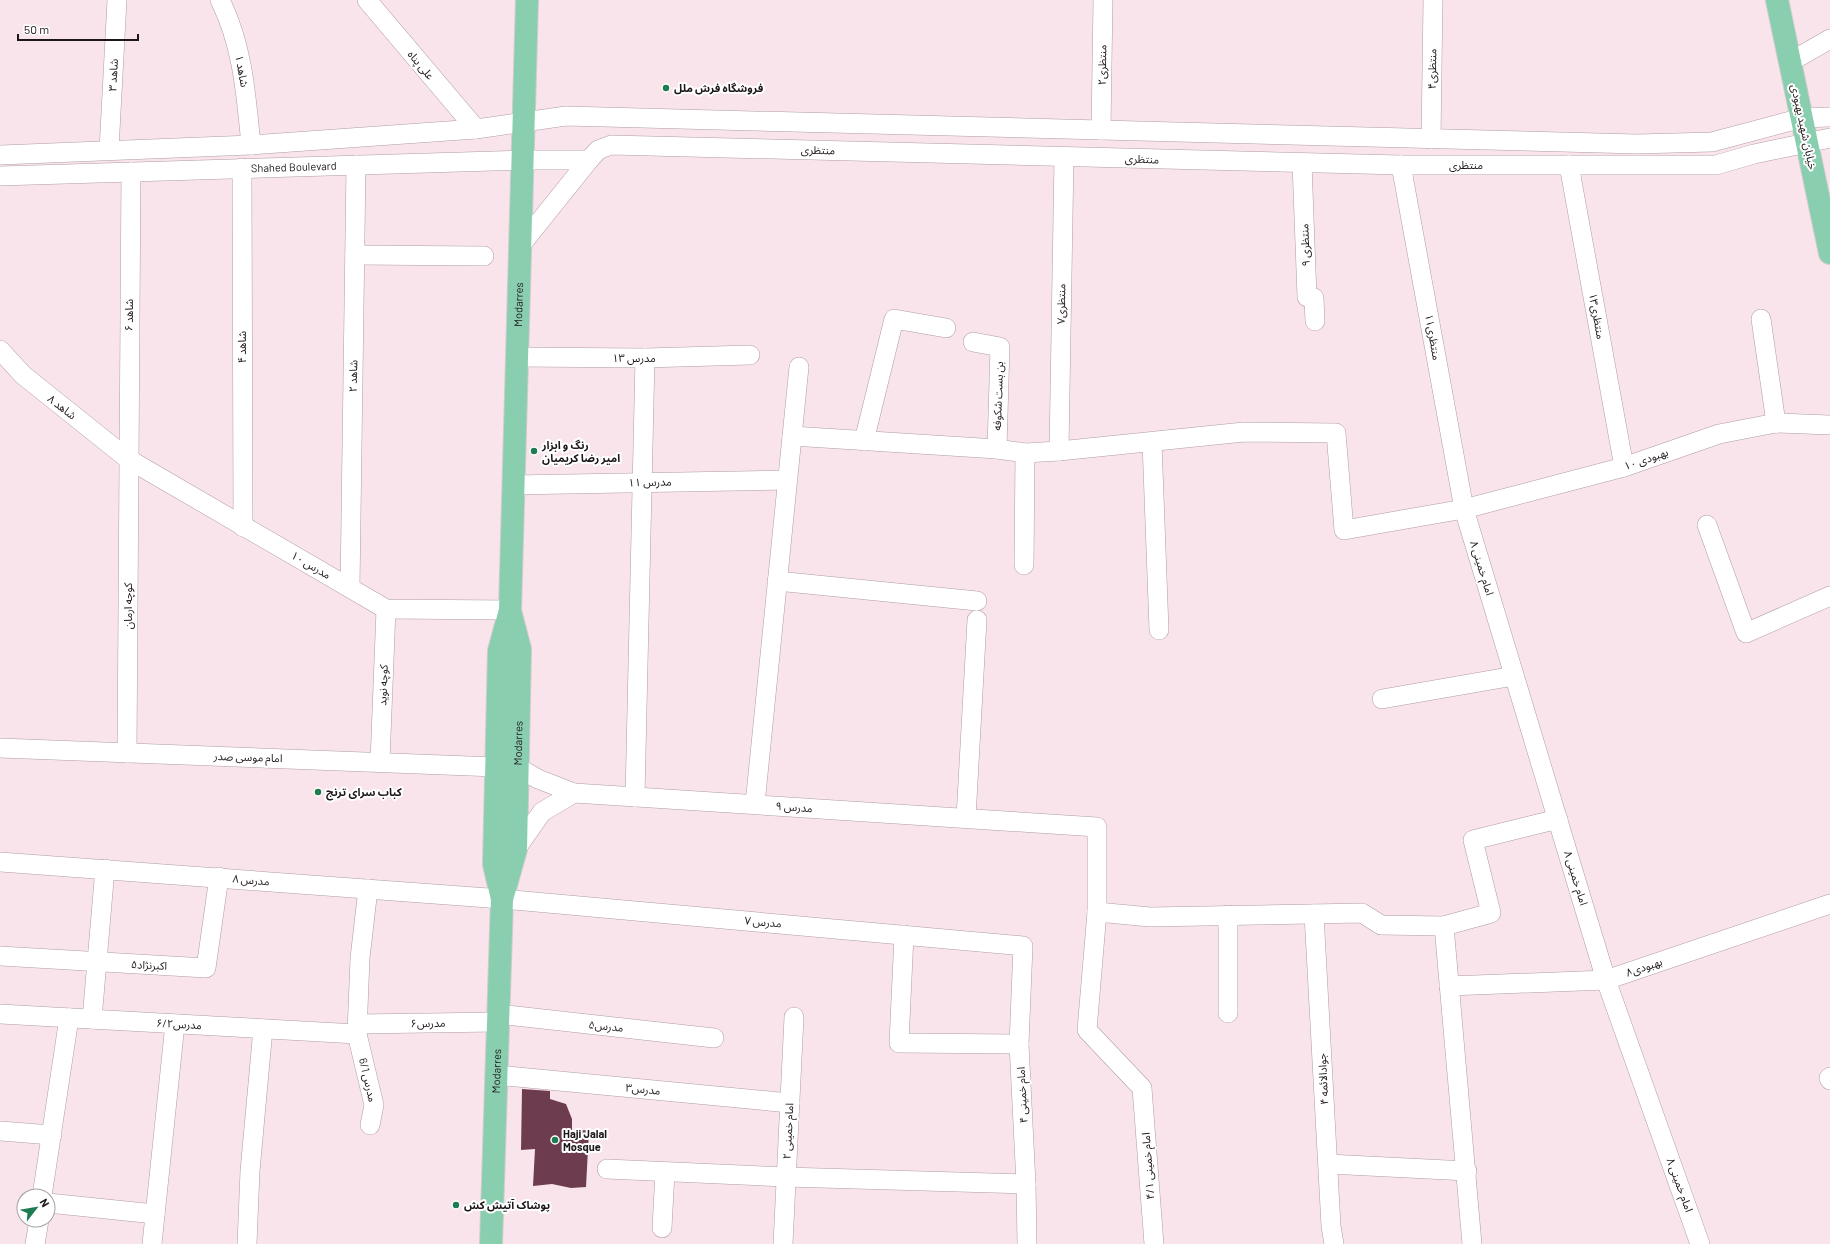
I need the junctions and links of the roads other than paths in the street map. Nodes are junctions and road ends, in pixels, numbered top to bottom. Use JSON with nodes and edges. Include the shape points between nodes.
{"nodes":[{"id":1,"x":117,"y":0,"type":"edge"},
{"id":2,"x":220,"y":0,"type":"edge"},
{"id":3,"x":367,"y":0,"type":"edge"},
{"id":4,"x":527,"y":0,"type":"edge"},
{"id":5,"x":1103,"y":0,"type":"edge"},
{"id":6,"x":1433,"y":0,"type":"edge"},
{"id":7,"x":1777,"y":0,"type":"edge"},
{"id":8,"x":1830,"y":39,"type":"edge"},
{"id":9,"x":1790,"y":62,"type":"junction"},
{"id":10,"x":1830,"y":117,"type":"edge"},
{"id":11,"x":1802,"y":118,"type":"junction"},
{"id":12,"x":698,"y":120,"type":"junction"},
{"id":13,"x":524,"y":122,"type":"junction"},
{"id":14,"x":476,"y":129,"type":"junction"},
{"id":15,"x":1101,"y":130,"type":"junction"},
{"id":16,"x":1830,"y":138,"type":"edge"},
{"id":17,"x":1431,"y":139,"type":"junction"},
{"id":18,"x":1807,"y":142,"type":"junction"},
{"id":19,"x":1637,"y":144,"type":"junction"},
{"id":20,"x":251,"y":145,"type":"junction"},
{"id":21,"x":697,"y":147,"type":"junction"},
{"id":22,"x":109,"y":150,"type":"junction"},
{"id":23,"x":0,"y":155,"type":"edge"},
{"id":24,"x":1064,"y":157,"type":"junction"},
{"id":25,"x":523,"y":160,"type":"junction"},
{"id":26,"x":589,"y":160,"type":"junction"},
{"id":27,"x":1302,"y":163,"type":"junction"},
{"id":28,"x":356,"y":165,"type":"junction"},
{"id":29,"x":1569,"y":165,"type":"junction"},
{"id":30,"x":1636,"y":165,"type":"junction"},
{"id":31,"x":1402,"y":166,"type":"junction"},
{"id":32,"x":242,"y":168,"type":"junction"},
{"id":33,"x":130,"y":172,"type":"junction"},
{"id":34,"x":0,"y":176,"type":"edge"},
{"id":35,"x":520,"y":246,"type":"junction"},
{"id":36,"x":1830,"y":253,"type":"edge"},
{"id":37,"x":355,"y":255,"type":"junction"},
{"id":38,"x":484,"y":256,"type":"dead end"},
{"id":39,"x":1761,"y":319,"type":"dead end"},
{"id":40,"x":1315,"y":321,"type":"dead end"},
{"id":41,"x":946,"y":328,"type":"dead end"},
{"id":42,"x":973,"y":342,"type":"dead end"},
{"id":43,"x":0,"y":350,"type":"edge"},
{"id":44,"x":750,"y":355,"type":"dead end"},
{"id":45,"x":517,"y":357,"type":"junction"},
{"id":46,"x":645,"y":358,"type":"junction"},
{"id":47,"x":798,"y":367,"type":"dead end"},
{"id":48,"x":1776,"y":423,"type":"junction"},
{"id":49,"x":1830,"y":425,"type":"edge"},
{"id":50,"x":792,"y":436,"type":"junction"},
{"id":51,"x":864,"y":441,"type":"junction"},
{"id":52,"x":1152,"y":442,"type":"junction"},
{"id":53,"x":997,"y":449,"type":"junction"},
{"id":54,"x":1059,"y":451,"type":"junction"},
{"id":55,"x":1025,"y":453,"type":"junction"},
{"id":56,"x":128,"y":459,"type":"junction"},
{"id":57,"x":1624,"y":466,"type":"junction"},
{"id":58,"x":787,"y":480,"type":"junction"},
{"id":59,"x":642,"y":482,"type":"junction"},
{"id":60,"x":513,"y":485,"type":"junction"},
{"id":61,"x":1464,"y":509,"type":"junction"},
{"id":62,"x":1707,"y":525,"type":"dead end"},
{"id":63,"x":243,"y":526,"type":"junction"},
{"id":64,"x":1024,"y":565,"type":"dead end"},
{"id":65,"x":777,"y":581,"type":"junction"},
{"id":66,"x":350,"y":588,"type":"junction"},
{"id":67,"x":1830,"y":596,"type":"edge"},
{"id":68,"x":977,"y":601,"type":"dead end"},
{"id":69,"x":386,"y":608,"type":"junction"},
{"id":70,"x":510,"y":610,"type":"junction"},
{"id":71,"x":977,"y":620,"type":"dead end"},
{"id":72,"x":1159,"y":630,"type":"dead end"},
{"id":73,"x":1514,"y":676,"type":"junction"},
{"id":74,"x":1382,"y":699,"type":"dead end"},
{"id":75,"x":0,"y":748,"type":"edge"},
{"id":76,"x":126,"y":753,"type":"junction"},
{"id":77,"x":380,"y":762,"type":"junction"},
{"id":78,"x":507,"y":767,"type":"junction"},
{"id":79,"x":574,"y":793,"type":"junction"},
{"id":80,"x":635,"y":797,"type":"junction"},
{"id":81,"x":755,"y":804,"type":"junction"},
{"id":82,"x":966,"y":818,"type":"junction"},
{"id":83,"x":1558,"y":819,"type":"junction"},
{"id":84,"x":516,"y":849,"type":"junction"},
{"id":85,"x":0,"y":862,"type":"edge"},
{"id":86,"x":106,"y":869,"type":"junction"},
{"id":87,"x":219,"y":877,"type":"junction"},
{"id":88,"x":368,"y":889,"type":"junction"},
{"id":89,"x":502,"y":899,"type":"junction"},
{"id":90,"x":1830,"y":904,"type":"edge"},
{"id":91,"x":1097,"y":912,"type":"junction"},
{"id":92,"x":1314,"y":914,"type":"junction"},
{"id":93,"x":1228,"y":916,"type":"junction"},
{"id":94,"x":1444,"y":926,"type":"junction"},
{"id":95,"x":904,"y":935,"type":"junction"},
{"id":96,"x":1023,"y":946,"type":"joint"},
{"id":97,"x":0,"y":956,"type":"edge"},
{"id":98,"x":97,"y":962,"type":"junction"},
{"id":99,"x":1606,"y":980,"type":"junction"},
{"id":100,"x":1449,"y":986,"type":"junction"},
{"id":101,"x":1228,"y":1013,"type":"dead end"},
{"id":102,"x":0,"y":1014,"type":"edge"},
{"id":103,"x":794,"y":1017,"type":"dead end"},
{"id":104,"x":69,"y":1018,"type":"junction"},
{"id":105,"x":498,"y":1018,"type":"junction"},
{"id":106,"x":92,"y":1019,"type":"junction"},
{"id":107,"x":175,"y":1024,"type":"junction"},
{"id":108,"x":263,"y":1029,"type":"junction"},
{"id":109,"x":358,"y":1029,"type":"junction"},
{"id":110,"x":714,"y":1038,"type":"dead end"},
{"id":111,"x":1019,"y":1044,"type":"junction"},
{"id":112,"x":496,"y":1075,"type":"junction"},
{"id":113,"x":790,"y":1103,"type":"junction"},
{"id":114,"x":370,"y":1125,"type":"dead end"},
{"id":115,"x":0,"y":1131,"type":"edge"},
{"id":116,"x":52,"y":1135,"type":"junction"},
{"id":117,"x":1328,"y":1164,"type":"junction"},
{"id":118,"x":607,"y":1169,"type":"dead end"},
{"id":119,"x":1467,"y":1171,"type":"junction"},
{"id":120,"x":665,"y":1172,"type":"junction"},
{"id":121,"x":786,"y":1177,"type":"junction"},
{"id":122,"x":1026,"y":1184,"type":"junction"},
{"id":123,"x":43,"y":1188,"type":"edge"},
{"id":124,"x":56,"y":1204,"type":"edge"},
{"id":125,"x":155,"y":1214,"type":"junction"},
{"id":126,"x":38,"y":1228,"type":"edge"},
{"id":127,"x":662,"y":1228,"type":"dead end"},
{"id":128,"x":35,"y":1244,"type":"edge"},
{"id":129,"x":152,"y":1244,"type":"edge"},
{"id":130,"x":247,"y":1244,"type":"edge"},
{"id":131,"x":491,"y":1244,"type":"edge"},
{"id":132,"x":783,"y":1244,"type":"edge"},
{"id":133,"x":1027,"y":1244,"type":"edge"},
{"id":134,"x":1154,"y":1244,"type":"edge"},
{"id":135,"x":1334,"y":1244,"type":"edge"},
{"id":136,"x":1472,"y":1244,"type":"edge"},
{"id":137,"x":1700,"y":1244,"type":"edge"}],
"edges":[{"from":1,"to":22,"type":"street","name":"شاهد ۳"},
{"from":2,"to":20,"type":"street","name":"شاهد ۱","via":[[229,17],[240,56]]},
{"from":3,"to":14,"type":"street","name":"علی پناه"},
{"from":4,"to":13,"type":"main road","name":"Modarres"},
{"from":5,"to":15,"type":"street","name":"منتظری۲"},
{"from":6,"to":17,"type":"street","name":"منتظری۴"},
{"from":7,"to":9,"type":"main road","name":"خیابان شهید بهبودی"},
{"from":8,"to":9,"type":"street"},
{"from":9,"to":11,"type":"main road","name":"خیابان شهید بهبودی"},
{"from":10,"to":11,"type":"street"},
{"from":11,"to":18,"type":"main road","name":"خیابان شهید بهبودی"},
{"from":11,"to":19,"type":"street","via":[[1712,142]]},
{"from":12,"to":13,"type":"street","via":[[566,116]]},
{"from":12,"to":15,"type":"street"},
{"from":12,"to":21,"type":"street"},
{"from":13,"to":14,"type":"street"},
{"from":13,"to":25,"type":"main road","name":"Modarres"},
{"from":14,"to":20,"type":"street"},
{"from":15,"to":17,"type":"street"},
{"from":16,"to":18,"type":"street","name":"منتظری"},
{"from":17,"to":19,"type":"street"},
{"from":18,"to":30,"type":"street","name":"منتظری","via":[[1716,164]]},
{"from":18,"to":36,"type":"main road","name":"خیابان شهید بهبودی"},
{"from":19,"to":30,"type":"street"},
{"from":20,"to":22,"type":"street"},
{"from":21,"to":24,"type":"street","name":"منتظری"},
{"from":21,"to":26,"type":"street","name":"منتظری","via":[[611,145],[598,150]]},
{"from":22,"to":23,"type":"street"},
{"from":24,"to":27,"type":"street","name":"منتظری"},
{"from":24,"to":54,"type":"street","name":"منتظری۷"},
{"from":25,"to":26,"type":"street","name":"Shahed Boulevard"},
{"from":25,"to":28,"type":"street","name":"Shahed Boulevard"},
{"from":25,"to":35,"type":"main road","name":"Modarres"},
{"from":26,"to":35,"type":"street","name":"منتظری"},
{"from":27,"to":31,"type":"street","name":"منتظری"},
{"from":27,"to":40,"type":"street","name":"منتظری ۹","via":[[1307,297],[1314,298]]},
{"from":28,"to":32,"type":"street","name":"Shahed Boulevard"},
{"from":28,"to":37,"type":"street","name":"شاهد ۲"},
{"from":29,"to":30,"type":"street","name":"منتظری"},
{"from":29,"to":31,"type":"street","name":"منتظری"},
{"from":29,"to":57,"type":"street","name":"منتظری۱۳"},
{"from":31,"to":61,"type":"street","name":"منتظری۱۱"},
{"from":32,"to":33,"type":"street","name":"Shahed Boulevard"},
{"from":32,"to":63,"type":"street","name":"شاهد ۴"},
{"from":33,"to":34,"type":"street","name":"Shahed Boulevard"},
{"from":33,"to":56,"type":"street","name":"شاهد ۶"},
{"from":35,"to":45,"type":"main road","name":"Modarres"},
{"from":37,"to":38,"type":"street"},
{"from":37,"to":66,"type":"street","name":"شاهد ۲"},
{"from":39,"to":48,"type":"street"},
{"from":41,"to":51,"type":"street","via":[[894,319]]},
{"from":42,"to":53,"type":"street","name":"بن بست شکوفه","via":[[1000,347]]},
{"from":43,"to":56,"type":"street","name":"شاهد ۸","via":[[23,375]]},
{"from":44,"to":46,"type":"street","name":"مدرس ۱۳"},
{"from":45,"to":46,"type":"street","name":"مدرس ۱۳"},
{"from":45,"to":60,"type":"main road","name":"Modarres"},
{"from":46,"to":59,"type":"street"},
{"from":47,"to":50,"type":"street"},
{"from":48,"to":49,"type":"street","name":"بهبودی ۱۰"},
{"from":48,"to":57,"type":"street","name":"بهبودی ۱۰","via":[[1719,434]]},
{"from":50,"to":51,"type":"street"},
{"from":50,"to":58,"type":"street"},
{"from":51,"to":53,"type":"street"},
{"from":52,"to":54,"type":"street"},
{"from":52,"to":61,"type":"street","name":"بهبودی ۱۰","via":[[1244,432],[1336,433],[1344,530]]},
{"from":52,"to":72,"type":"street"},
{"from":53,"to":55,"type":"street"},
{"from":54,"to":55,"type":"street"},
{"from":55,"to":64,"type":"street"},
{"from":56,"to":63,"type":"street","name":"مدرس ۱۰"},
{"from":56,"to":76,"type":"street","name":"کوچه ارمان"},
{"from":57,"to":61,"type":"street","name":"بهبودی ۱۰"},
{"from":58,"to":59,"type":"street","name":"مدرس ۱۱"},
{"from":58,"to":65,"type":"street"},
{"from":59,"to":60,"type":"street","name":"مدرس ۱۱"},
{"from":59,"to":80,"type":"street"},
{"from":60,"to":70,"type":"main road","name":"Modarres"},
{"from":61,"to":73,"type":"street","name":"امام خمینی ۸"},
{"from":62,"to":67,"type":"street","via":[[1746,633]]},
{"from":63,"to":66,"type":"street","name":"مدرس ۱۰"},
{"from":65,"to":68,"type":"street"},
{"from":65,"to":81,"type":"street"},
{"from":66,"to":69,"type":"street","name":"مدرس ۱۰"},
{"from":69,"to":70,"type":"street","name":"مدرس ۱۰"},
{"from":69,"to":77,"type":"street","name":"کوچه نوید"},
{"from":70,"to":78,"type":"main road","name":"Modarres","via":[[499,651]]},
{"from":71,"to":82,"type":"street"},
{"from":73,"to":74,"type":"street"},
{"from":73,"to":83,"type":"street","name":"امام خمینی ۸"},
{"from":75,"to":76,"type":"street","name":"امام موسی صدر"},
{"from":76,"to":77,"type":"street","name":"امام موسی صدر"},
{"from":77,"to":78,"type":"street","name":"امام موسی صدر"},
{"from":78,"to":79,"type":"street","name":"مدرس ۹"},
{"from":78,"to":84,"type":"main road","name":"Modarres"},
{"from":78,"to":89,"type":"main road","name":"Modarres","via":[[494,864]]},
{"from":79,"to":80,"type":"street","name":"مدرس ۹"},
{"from":79,"to":84,"type":"street","via":[[542,812]]},
{"from":80,"to":81,"type":"street","name":"مدرس ۹"},
{"from":81,"to":82,"type":"street","name":"مدرس ۹"},
{"from":82,"to":91,"type":"street","name":"مدرس ۹","via":[[1097,827]]},
{"from":83,"to":94,"type":"street","via":[[1473,840],[1491,913]]},
{"from":83,"to":99,"type":"street","name":"امام خمینی ۸"},
{"from":84,"to":89,"type":"main road","name":"Modarres"},
{"from":85,"to":86,"type":"street","name":"مدرس ۸"},
{"from":86,"to":87,"type":"street","name":"مدرس ۸"},
{"from":86,"to":98,"type":"street"},
{"from":87,"to":88,"type":"street","name":"مدرس ۸"},
{"from":87,"to":98,"type":"street","name":"اکبرنژاد۵","via":[[206,968]]},
{"from":88,"to":89,"type":"street","name":"مدرس ۸"},
{"from":88,"to":109,"type":"street","name":"مدرس 6/1","via":[[360,958]]},
{"from":89,"to":95,"type":"street","name":"مدرس ۷"},
{"from":89,"to":105,"type":"main road","name":"Modarres"},
{"from":90,"to":99,"type":"street","name":"بهبودی۸"},
{"from":91,"to":93,"type":"street","via":[[1150,917]]},
{"from":91,"to":134,"type":"street","name":"امام خمینی ۴/۱","via":[[1087,1030],[1142,1088]]},
{"from":92,"to":93,"type":"street"},
{"from":92,"to":94,"type":"street","via":[[1362,912],[1381,925]]},
{"from":92,"to":117,"type":"street","name":"جوادالائمه ۴"},
{"from":93,"to":101,"type":"street"},
{"from":94,"to":100,"type":"street"},
{"from":95,"to":96,"type":"street","name":"مدرس ۷"},
{"from":95,"to":111,"type":"street","via":[[899,1043]]},
{"from":96,"to":111,"type":"street","name":"امام خمینی ۴"},
{"from":97,"to":98,"type":"street","name":"اکبرنژاد۵"},
{"from":98,"to":106,"type":"street"},
{"from":99,"to":100,"type":"street","name":"بهبودی۸"},
{"from":99,"to":137,"type":"street","name":"امام خمینی ۸"},
{"from":100,"to":119,"type":"street"},
{"from":102,"to":104,"type":"street","name":"مدرس۶/۲"},
{"from":103,"to":113,"type":"street","name":"امام خمینی ۲"},
{"from":104,"to":106,"type":"street","name":"مدرس۶/۲"},
{"from":104,"to":116,"type":"street"},
{"from":105,"to":109,"type":"street","name":"مدرس۶"},
{"from":105,"to":110,"type":"street","name":"مدرس۵"},
{"from":105,"to":112,"type":"main road","name":"Modarres"},
{"from":106,"to":107,"type":"street","name":"مدرس۶/۲"},
{"from":107,"to":108,"type":"street","name":"مدرس۶/۲"},
{"from":107,"to":125,"type":"street"},
{"from":108,"to":109,"type":"street","name":"مدرس۶/۲"},
{"from":108,"to":130,"type":"street","via":[[250,1171]]},
{"from":109,"to":114,"type":"street","name":"مدرس 6/1","via":[[374,1105]]},
{"from":111,"to":122,"type":"street","name":"امام خمینی ۴"},
{"from":112,"to":113,"type":"street","name":"مدرس۳"},
{"from":112,"to":131,"type":"main road","name":"Modarres"},
{"from":113,"to":121,"type":"street","name":"امام خمینی ۲"},
{"from":115,"to":116,"type":"street"},
{"from":116,"to":123,"type":"street"},
{"from":117,"to":119,"type":"street"},
{"from":117,"to":135,"type":"street","name":"جوادالائمه ۴"},
{"from":118,"to":120,"type":"street"},
{"from":119,"to":136,"type":"street"},
{"from":120,"to":121,"type":"street"},
{"from":120,"to":127,"type":"street"},
{"from":121,"to":122,"type":"street"},
{"from":121,"to":132,"type":"street","name":"امام خمینی ۲"},
{"from":122,"to":133,"type":"street","name":"امام خمینی ۴"},
{"from":124,"to":125,"type":"street"},
{"from":125,"to":129,"type":"street"},
{"from":126,"to":128,"type":"street"}]}
